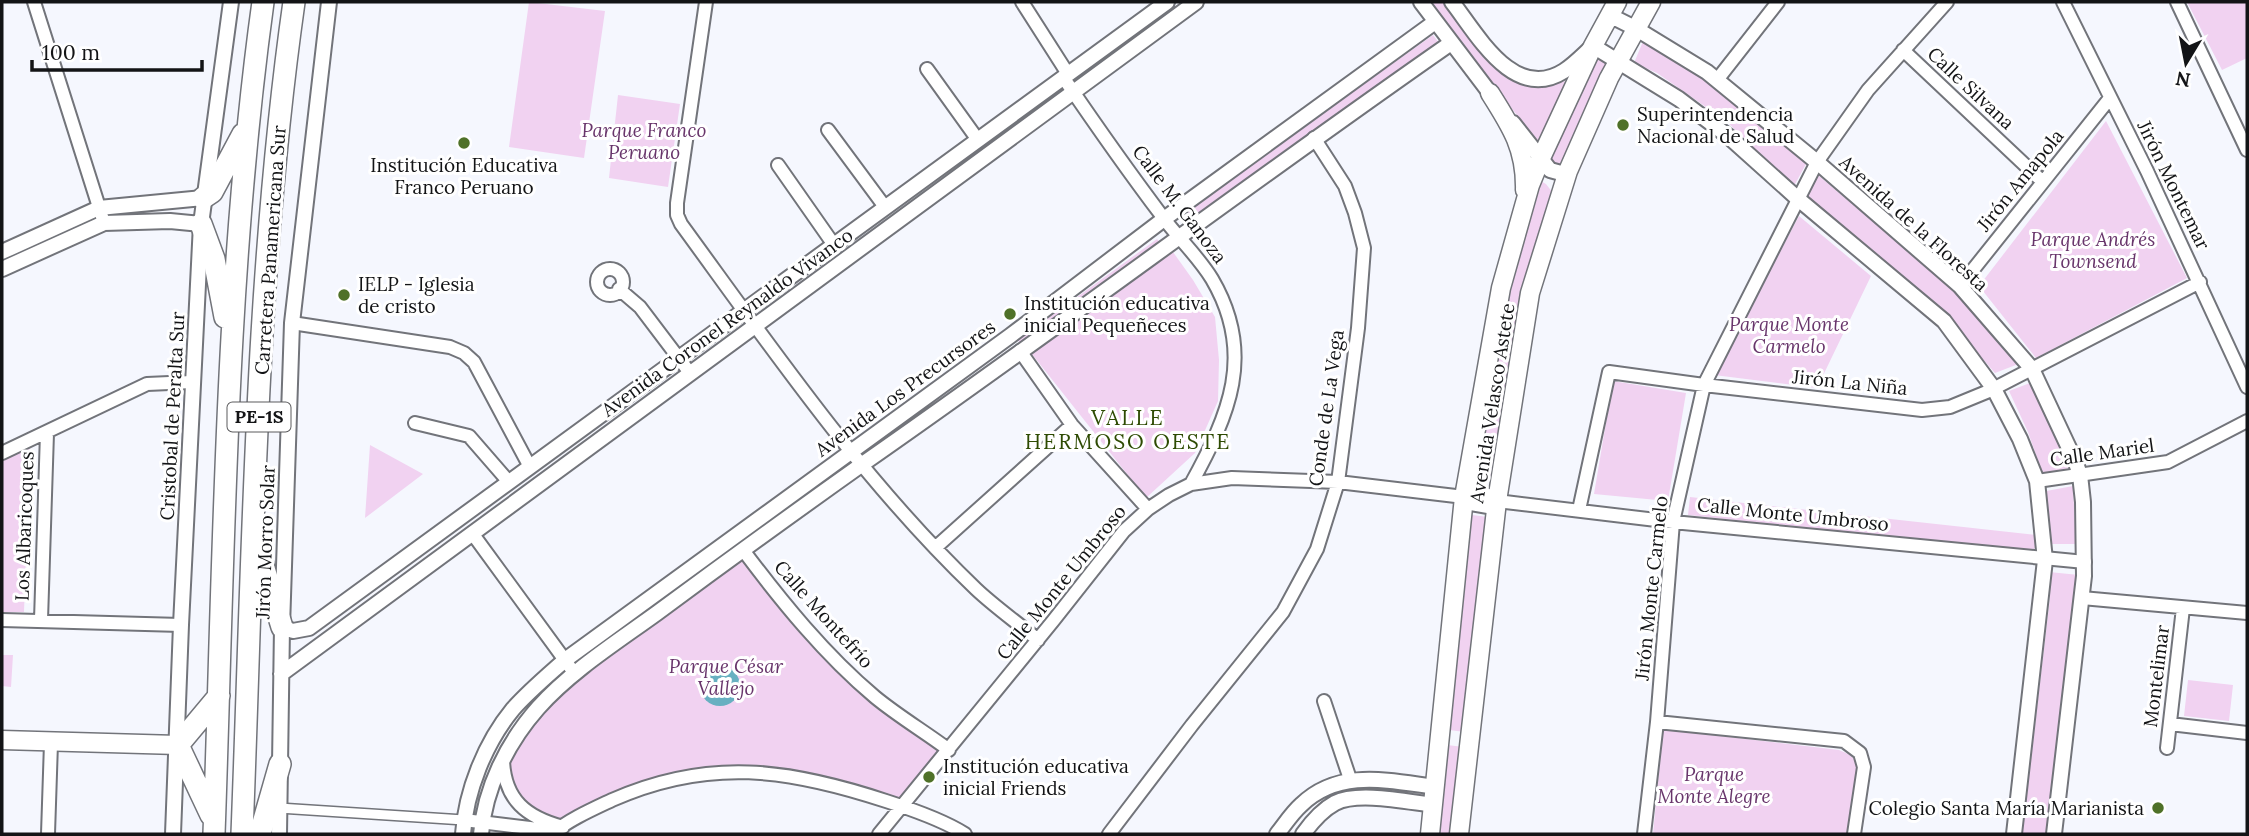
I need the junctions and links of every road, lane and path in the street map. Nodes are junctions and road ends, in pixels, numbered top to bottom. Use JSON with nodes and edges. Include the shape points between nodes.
{"nodes":[{"id":1,"x":34,"y":2,"type":"edge"},
{"id":2,"x":231,"y":2,"type":"edge"},
{"id":3,"x":263,"y":2,"type":"edge"},
{"id":4,"x":294,"y":2,"type":"edge"},
{"id":5,"x":305,"y":2,"type":"edge"},
{"id":6,"x":329,"y":2,"type":"edge"},
{"id":7,"x":706,"y":2,"type":"edge"},
{"id":8,"x":1022,"y":2,"type":"edge"},
{"id":9,"x":1196,"y":2,"type":"edge"},
{"id":10,"x":1421,"y":2,"type":"edge"},
{"id":11,"x":1452,"y":2,"type":"edge"},
{"id":12,"x":1617,"y":2,"type":"edge"},
{"id":13,"x":1651,"y":2,"type":"edge"},
{"id":14,"x":1778,"y":2,"type":"edge"},
{"id":15,"x":1947,"y":2,"type":"edge"},
{"id":16,"x":2063,"y":2,"type":"edge"},
{"id":17,"x":2178,"y":2,"type":"edge"},
{"id":18,"x":1164,"y":3,"type":"edge"},
{"id":19,"x":1607,"y":19,"type":"junction"},
{"id":20,"x":1435,"y":22,"type":"junction"},
{"id":21,"x":1635,"y":27,"type":"junction"},
{"id":22,"x":1451,"y":43,"type":"junction"},
{"id":23,"x":1593,"y":46,"type":"junction"},
{"id":24,"x":1903,"y":50,"type":"junction"},
{"id":25,"x":1618,"y":60,"type":"junction"},
{"id":26,"x":927,"y":69,"type":"dead end"},
{"id":27,"x":1066,"y":76,"type":"junction"},
{"id":28,"x":1717,"y":80,"type":"junction"},
{"id":29,"x":282,"y":88,"type":"junction"},
{"id":30,"x":1073,"y":92,"type":"junction"},
{"id":31,"x":1490,"y":93,"type":"junction"},
{"id":32,"x":2110,"y":97,"type":"junction"},
{"id":33,"x":247,"y":126,"type":"junction"},
{"id":34,"x":828,"y":130,"type":"dead end"},
{"id":35,"x":1314,"y":138,"type":"junction"},
{"id":36,"x":978,"y":140,"type":"junction"},
{"id":37,"x":2247,"y":150,"type":"edge"},
{"id":38,"x":1541,"y":158,"type":"junction"},
{"id":39,"x":1816,"y":162,"type":"junction"},
{"id":40,"x":778,"y":165,"type":"dead end"},
{"id":41,"x":1568,"y":171,"type":"junction"},
{"id":42,"x":2043,"y":182,"type":"junction"},
{"id":43,"x":906,"y":192,"type":"junction"},
{"id":44,"x":203,"y":198,"type":"junction"},
{"id":45,"x":1797,"y":198,"type":"junction"},
{"id":46,"x":917,"y":206,"type":"junction"},
{"id":47,"x":885,"y":207,"type":"junction"},
{"id":48,"x":1524,"y":207,"type":"junction"},
{"id":49,"x":99,"y":208,"type":"junction"},
{"id":50,"x":1164,"y":219,"type":"junction"},
{"id":51,"x":104,"y":223,"type":"junction"},
{"id":52,"x":201,"y":225,"type":"junction"},
{"id":53,"x":1179,"y":236,"type":"junction"},
{"id":54,"x":834,"y":245,"type":"junction"},
{"id":55,"x":2,"y":252,"type":"edge"},
{"id":56,"x":2,"y":269,"type":"edge"},
{"id":57,"x":2200,"y":282,"type":"junction"},
{"id":58,"x":1960,"y":286,"type":"junction"},
{"id":59,"x":620,"y":289,"type":"dead end"},
{"id":60,"x":744,"y":310,"type":"junction"},
{"id":61,"x":292,"y":323,"type":"junction"},
{"id":62,"x":755,"y":325,"type":"junction"},
{"id":63,"x":231,"y":351,"type":"junction"},
{"id":64,"x":1020,"y":351,"type":"junction"},
{"id":65,"x":678,"y":358,"type":"junction"},
{"id":66,"x":2032,"y":369,"type":"junction"},
{"id":67,"x":690,"y":373,"type":"junction"},
{"id":68,"x":192,"y":382,"type":"junction"},
{"id":69,"x":1704,"y":385,"type":"junction"},
{"id":70,"x":2247,"y":387,"type":"edge"},
{"id":71,"x":1994,"y":389,"type":"junction"},
{"id":72,"x":2247,"y":421,"type":"edge"},
{"id":73,"x":415,"y":423,"type":"dead end"},
{"id":74,"x":1072,"y":425,"type":"junction"},
{"id":75,"x":47,"y":433,"type":"junction"},
{"id":76,"x":851,"y":452,"type":"junction"},
{"id":77,"x":2,"y":453,"type":"edge"},
{"id":78,"x":862,"y":465,"type":"junction"},
{"id":79,"x":1201,"y":466,"type":"junction"},
{"id":80,"x":530,"y":467,"type":"junction"},
{"id":81,"x":2080,"y":475,"type":"junction"},
{"id":82,"x":1213,"y":481,"type":"junction"},
{"id":83,"x":2037,"y":481,"type":"junction"},
{"id":84,"x":509,"y":482,"type":"junction"},
{"id":85,"x":1338,"y":482,"type":"junction"},
{"id":86,"x":1191,"y":484,"type":"junction"},
{"id":87,"x":1464,"y":497,"type":"junction"},
{"id":88,"x":1497,"y":501,"type":"junction"},
{"id":89,"x":1148,"y":509,"type":"junction"},
{"id":90,"x":1579,"y":510,"type":"junction"},
{"id":91,"x":1673,"y":522,"type":"junction"},
{"id":92,"x":472,"y":533,"type":"junction"},
{"id":93,"x":254,"y":536,"type":"junction"},
{"id":94,"x":935,"y":548,"type":"junction"},
{"id":95,"x":743,"y":550,"type":"junction"},
{"id":96,"x":2045,"y":560,"type":"junction"},
{"id":97,"x":2085,"y":562,"type":"junction"},
{"id":98,"x":2082,"y":598,"type":"junction"},
{"id":99,"x":2183,"y":608,"type":"junction"},
{"id":100,"x":2247,"y":613,"type":"edge"},
{"id":101,"x":2,"y":620,"type":"edge"},
{"id":102,"x":41,"y":620,"type":"junction"},
{"id":103,"x":181,"y":625,"type":"junction"},
{"id":104,"x":282,"y":627,"type":"junction"},
{"id":105,"x":309,"y":628,"type":"junction"},
{"id":106,"x":1038,"y":640,"type":"junction"},
{"id":107,"x":306,"y":655,"type":"junction"},
{"id":108,"x":565,"y":660,"type":"junction"},
{"id":109,"x":281,"y":674,"type":"junction"},
{"id":110,"x":575,"y":674,"type":"junction"},
{"id":111,"x":219,"y":696,"type":"junction"},
{"id":112,"x":1324,"y":701,"type":"dead end"},
{"id":113,"x":1657,"y":722,"type":"junction"},
{"id":114,"x":2170,"y":724,"type":"junction"},
{"id":115,"x":2247,"y":733,"type":"edge"},
{"id":116,"x":1441,"y":735,"type":"junction"},
{"id":117,"x":1470,"y":738,"type":"junction"},
{"id":118,"x":2,"y":740,"type":"edge"},
{"id":119,"x":51,"y":743,"type":"junction"},
{"id":120,"x":178,"y":745,"type":"junction"},
{"id":121,"x":2167,"y":748,"type":"dead end"},
{"id":122,"x":949,"y":750,"type":"junction"},
{"id":123,"x":503,"y":758,"type":"junction"},
{"id":124,"x":280,"y":764,"type":"junction"},
{"id":125,"x":1350,"y":779,"type":"junction"},
{"id":126,"x":1435,"y":796,"type":"junction"},
{"id":127,"x":902,"y":806,"type":"junction"},
{"id":128,"x":279,"y":808,"type":"junction"},
{"id":129,"x":463,"y":827,"type":"edge"},
{"id":130,"x":481,"y":828,"type":"edge"},
{"id":131,"x":214,"y":829,"type":"edge"},
{"id":132,"x":557,"y":831,"type":"edge"},
{"id":133,"x":48,"y":834,"type":"edge"},
{"id":134,"x":173,"y":834,"type":"edge"},
{"id":135,"x":242,"y":834,"type":"edge"},
{"id":136,"x":260,"y":834,"type":"edge"},
{"id":137,"x":279,"y":834,"type":"edge"},
{"id":138,"x":879,"y":834,"type":"edge"},
{"id":139,"x":964,"y":834,"type":"edge"},
{"id":140,"x":1109,"y":834,"type":"edge"},
{"id":141,"x":1277,"y":834,"type":"edge"},
{"id":142,"x":1303,"y":834,"type":"edge"},
{"id":143,"x":1430,"y":834,"type":"edge"},
{"id":144,"x":1459,"y":834,"type":"edge"},
{"id":145,"x":1644,"y":834,"type":"edge"},
{"id":146,"x":1854,"y":834,"type":"edge"},
{"id":147,"x":2014,"y":834,"type":"edge"},
{"id":148,"x":2054,"y":834,"type":"edge"}],
"edges":[{"from":1,"to":49,"type":"street"},
{"from":2,"to":44,"type":"street","name":"Cristobal de Peralta Sur"},
{"from":3,"to":33,"type":"highway","name":"Carretera Panamericana Sur","number":"PE-1S"},
{"from":4,"to":29,"type":"highway","name":"Carretera Panamericana Sur","number":"PE-1S"},
{"from":5,"to":29,"type":"highway"},
{"from":6,"to":61,"type":"street","name":"Jirón Morro Solar"},
{"from":7,"to":60,"type":"street","via":[[677,215]]},
{"from":8,"to":27,"type":"street","name":"Calle M. Ganoza"},
{"from":9,"to":30,"type":"street","name":"Avenida Coronel Reynaldo Vivanco"},
{"from":10,"to":20,"type":"street"},
{"from":11,"to":23,"type":"street","via":[[1497,60],[1515,74],[1550,77]]},
{"from":12,"to":19,"type":"main road","name":"Avenida Velasco Astete"},
{"from":13,"to":21,"type":"main road","name":"Avenida Velasco Astete"},
{"from":14,"to":28,"type":"street"},
{"from":15,"to":24,"type":"street","name":"Jirón Monte Carmelo"},
{"from":16,"to":32,"type":"street","name":"Jirón Montemar"},
{"from":17,"to":37,"type":"street"},
{"from":18,"to":27,"type":"street","name":"Avenida Coronel Reynaldo Vivanco"},
{"from":19,"to":21,"type":"street","name":"Avenida de la Floresta"},
{"from":19,"to":23,"type":"main road","name":"Avenida Velasco Astete"},
{"from":20,"to":22,"type":"street"},
{"from":20,"to":50,"type":"street","name":"Avenida Los Precursores"},
{"from":21,"to":25,"type":"main road","name":"Avenida Velasco Astete"},
{"from":21,"to":28,"type":"street","name":"Avenida de la Floresta"},
{"from":22,"to":31,"type":"street"},
{"from":22,"to":35,"type":"street","name":"Avenida Los Precursores"},
{"from":23,"to":25,"type":"street"},
{"from":23,"to":38,"type":"main road","name":"Avenida Velasco Astete"},
{"from":24,"to":39,"type":"street","name":"Jirón Monte Carmelo"},
{"from":24,"to":42,"type":"street","name":"Calle Silvana"},
{"from":25,"to":41,"type":"main road","name":"Avenida Velasco Astete"},
{"from":25,"to":45,"type":"street","via":[[1728,136]]},
{"from":26,"to":36,"type":"street"},
{"from":27,"to":30,"type":"street","name":"Calle M. Ganoza"},
{"from":27,"to":36,"type":"street","name":"Avenida Coronel Reynaldo Vivanco"},
{"from":28,"to":39,"type":"street","name":"Avenida de la Floresta"},
{"from":29,"to":93,"type":"highway","name":"Carretera Panamericana Sur","number":"PE-1S","via":[[268,235]]},
{"from":30,"to":46,"type":"street","name":"Avenida Coronel Reynaldo Vivanco"},
{"from":30,"to":50,"type":"street","name":"Calle M. Ganoza"},
{"from":31,"to":38,"type":"street"},
{"from":31,"to":48,"type":"main road","via":[[1523,156]]},
{"from":32,"to":42,"type":"street","name":"Jirón Amapola"},
{"from":32,"to":57,"type":"street","name":"Jirón Montemar"},
{"from":33,"to":44,"type":"highway","via":[[212,192]]},
{"from":33,"to":63,"type":"highway","name":"Carretera Panamericana Sur","number":"PE-1S"},
{"from":34,"to":47,"type":"street"},
{"from":35,"to":53,"type":"street","name":"Avenida Los Precursores"},
{"from":35,"to":85,"type":"street","name":"Conde de La Vega","via":[[1345,186],[1364,248]]},
{"from":36,"to":43,"type":"street","name":"Avenida Coronel Reynaldo Vivanco"},
{"from":38,"to":41,"type":"street","via":[[1550,170]]},
{"from":38,"to":48,"type":"main road","name":"Avenida Velasco Astete"},
{"from":39,"to":45,"type":"street","name":"Jirón Monte Carmelo"},
{"from":39,"to":58,"type":"street","name":"Avenida de la Floresta"},
{"from":40,"to":54,"type":"street"},
{"from":41,"to":88,"type":"main road","name":"Avenida Velasco Astete","via":[[1530,293]]},
{"from":42,"to":58,"type":"street","name":"Jirón Amapola"},
{"from":43,"to":46,"type":"street"},
{"from":43,"to":47,"type":"street","name":"Avenida Coronel Reynaldo Vivanco"},
{"from":44,"to":49,"type":"street"},
{"from":44,"to":52,"type":"street","name":"Cristobal de Peralta Sur"},
{"from":45,"to":69,"type":"street","name":"Jirón Monte Carmelo"},
{"from":45,"to":71,"type":"street","via":[[1944,321]]},
{"from":46,"to":62,"type":"street","name":"Avenida Coronel Reynaldo Vivanco"},
{"from":47,"to":54,"type":"street","name":"Avenida Coronel Reynaldo Vivanco"},
{"from":48,"to":87,"type":"main road","name":"Avenida Velasco Astete","via":[[1500,288]]},
{"from":49,"to":51,"type":"street"},
{"from":49,"to":55,"type":"street"},
{"from":50,"to":53,"type":"street","name":"Calle M. Ganoza"},
{"from":50,"to":76,"type":"street","name":"Avenida Los Precursores"},
{"from":51,"to":52,"type":"street"},
{"from":51,"to":56,"type":"street"},
{"from":52,"to":63,"type":"highway","via":[[214,259]]},
{"from":52,"to":68,"type":"street","name":"Cristobal de Peralta Sur"},
{"from":53,"to":64,"type":"street","name":"Avenida Los Precursores"},
{"from":53,"to":79,"type":"street","name":"Calle M. Ganoza","via":[[1212,279],[1232,328],[1235,365],[1227,410]]},
{"from":54,"to":60,"type":"street","name":"Avenida Coronel Reynaldo Vivanco"},
{"from":57,"to":66,"type":"street","name":"Jirón La Niña"},
{"from":57,"to":70,"type":"street","name":"Jirón Montemar"},
{"from":58,"to":66,"type":"street","name":"Avenida de la Floresta"},
{"from":59,"to":65,"type":"street","via":[[640,307]]},
{"from":60,"to":62,"type":"street"},
{"from":60,"to":65,"type":"street","name":"Avenida Coronel Reynaldo Vivanco"},
{"from":61,"to":80,"type":"street","via":[[450,347],[464,353],[474,362]]},
{"from":61,"to":104,"type":"street","name":"Jirón Morro Solar"},
{"from":62,"to":67,"type":"street","name":"Avenida Coronel Reynaldo Vivanco"},
{"from":62,"to":76,"type":"street"},
{"from":63,"to":111,"type":"highway","name":"Carretera Panamericana Sur","number":"PE-1S"},
{"from":64,"to":74,"type":"street"},
{"from":64,"to":78,"type":"street","name":"Avenida Los Precursores"},
{"from":65,"to":67,"type":"street"},
{"from":65,"to":80,"type":"street","name":"Avenida Coronel Reynaldo Vivanco"},
{"from":66,"to":71,"type":"street","name":"Jirón La Niña"},
{"from":66,"to":81,"type":"street","name":"Avenida de la Floresta"},
{"from":67,"to":92,"type":"street","name":"Avenida Coronel Reynaldo Vivanco"},
{"from":68,"to":75,"type":"street","via":[[147,384]]},
{"from":68,"to":103,"type":"street","name":"Cristobal de Peralta Sur"},
{"from":69,"to":71,"type":"street","name":"Jirón La Niña","via":[[1922,410],[1950,407]]},
{"from":69,"to":90,"type":"street","name":"Jirón La Niña","via":[[1609,372]]},
{"from":69,"to":91,"type":"street","name":"Jirón Monte Carmelo"},
{"from":71,"to":83,"type":"street"},
{"from":72,"to":81,"type":"street","name":"Calle Mariel","via":[[2168,462]]},
{"from":73,"to":84,"type":"street","via":[[469,436]]},
{"from":74,"to":89,"type":"street"},
{"from":74,"to":94,"type":"street"},
{"from":75,"to":77,"type":"street"},
{"from":75,"to":102,"type":"street","name":"Los Albaricoques"},
{"from":76,"to":78,"type":"street"},
{"from":76,"to":108,"type":"street","name":"Avenida Los Precursores"},
{"from":78,"to":94,"type":"street"},
{"from":78,"to":95,"type":"street","name":"Avenida Los Precursores"},
{"from":79,"to":82,"type":"street"},
{"from":79,"to":86,"type":"street","name":"Calle M. Ganoza"},
{"from":80,"to":84,"type":"street","name":"Avenida Coronel Reynaldo Vivanco"},
{"from":81,"to":83,"type":"street","name":"Calle Mariel"},
{"from":81,"to":97,"type":"street","name":"Avenida de la Floresta"},
{"from":82,"to":85,"type":"street","name":"Calle Monte Umbroso"},
{"from":82,"to":86,"type":"street","name":"Calle Monte Umbroso"},
{"from":83,"to":96,"type":"street"},
{"from":84,"to":105,"type":"street","name":"Avenida Coronel Reynaldo Vivanco"},
{"from":85,"to":87,"type":"street","name":"Calle Monte Umbroso"},
{"from":85,"to":140,"type":"street","name":"Conde de La Vega","via":[[1317,549],[1283,612]]},
{"from":86,"to":89,"type":"street","name":"Calle Monte Umbroso"},
{"from":87,"to":88,"type":"street","name":"Calle Monte Umbroso","via":[[1471,492]]},
{"from":87,"to":116,"type":"main road","name":"Avenida Velasco Astete"},
{"from":88,"to":90,"type":"street","name":"Calle Monte Umbroso"},
{"from":88,"to":117,"type":"main road","name":"Avenida Velasco Astete"},
{"from":89,"to":106,"type":"street","name":"Calle Monte Umbroso","via":[[1124,531]]},
{"from":90,"to":91,"type":"street","name":"Calle Monte Umbroso"},
{"from":91,"to":96,"type":"street","name":"Calle Monte Umbroso"},
{"from":91,"to":113,"type":"street","name":"Jirón Monte Carmelo"},
{"from":92,"to":107,"type":"street","name":"Avenida Coronel Reynaldo Vivanco"},
{"from":92,"to":108,"type":"street"},
{"from":93,"to":104,"type":"highway"},
{"from":93,"to":135,"type":"highway","name":"Carretera Panamericana Sur","number":"PE-1S"},
{"from":94,"to":106,"type":"street"},
{"from":95,"to":110,"type":"street","name":"Avenida Los Precursores"},
{"from":95,"to":122,"type":"street","name":"Calle Montefrío","via":[[842,667],[876,698]]},
{"from":96,"to":97,"type":"street","name":"Calle Monte Umbroso"},
{"from":96,"to":147,"type":"street"},
{"from":97,"to":98,"type":"street","name":"Avenida de la Floresta"},
{"from":98,"to":99,"type":"street"},
{"from":98,"to":148,"type":"street","name":"Avenida de la Floresta"},
{"from":99,"to":100,"type":"street"},
{"from":99,"to":114,"type":"street","name":"Montelimar"},
{"from":101,"to":102,"type":"street"},
{"from":102,"to":103,"type":"street"},
{"from":103,"to":120,"type":"street","name":"Cristobal de Peralta Sur"},
{"from":104,"to":105,"type":"street","via":[[293,631]]},
{"from":104,"to":109,"type":"street","name":"Jirón Morro Solar"},
{"from":105,"to":107,"type":"street","via":[[300,644]]},
{"from":106,"to":122,"type":"street","name":"Calle Monte Umbroso"},
{"from":107,"to":109,"type":"street","name":"Avenida Coronel Reynaldo Vivanco"},
{"from":108,"to":110,"type":"street"},
{"from":108,"to":129,"type":"street","name":"Avenida Los Precursores","via":[[530,691],[501,726],[479,769]]},
{"from":109,"to":124,"type":"street","name":"Jirón Morro Solar"},
{"from":110,"to":123,"type":"street","name":"Avenida Los Precursores","via":[[540,705]]},
{"from":111,"to":120,"type":"highway"},
{"from":111,"to":131,"type":"highway","name":"Carretera Panamericana Sur","number":"PE-1S"},
{"from":112,"to":125,"type":"street"},
{"from":113,"to":145,"type":"street","name":"Jirón Monte Carmelo"},
{"from":113,"to":146,"type":"street","via":[[1844,741],[1860,753],[1864,767]]},
{"from":114,"to":115,"type":"street"},
{"from":114,"to":121,"type":"street","name":"Montelimar"},
{"from":116,"to":117,"type":"main road"},
{"from":116,"to":126,"type":"main road","name":"Avenida Velasco Astete"},
{"from":117,"to":144,"type":"main road","name":"Avenida Velasco Astete"},
{"from":118,"to":119,"type":"main road"},
{"from":119,"to":120,"type":"main road"},
{"from":119,"to":133,"type":"street"},
{"from":120,"to":131,"type":"highway"},
{"from":120,"to":134,"type":"street","name":"Cristobal de Peralta Sur"},
{"from":122,"to":127,"type":"street","name":"Calle Monte Umbroso"},
{"from":123,"to":130,"type":"street","name":"Avenida Los Precursores"},
{"from":123,"to":132,"type":"street","via":[[506,785],[516,800]]},
{"from":124,"to":128,"type":"street","name":"Jirón Morro Solar"},
{"from":124,"to":136,"type":"highway"},
{"from":125,"to":126,"type":"street"},
{"from":125,"to":141,"type":"street","via":[[1316,792]]},
{"from":126,"to":142,"type":"street","via":[[1336,802]]},
{"from":126,"to":143,"type":"main road","name":"Avenida Velasco Astete"},
{"from":127,"to":132,"type":"street","via":[[825,782],[780,774],[695,774],[639,789]]},
{"from":127,"to":138,"type":"street","name":"Calle Monte Umbroso"},
{"from":127,"to":139,"type":"street"},
{"from":128,"to":129,"type":"street"},
{"from":128,"to":137,"type":"street","name":"Jirón Morro Solar"},
{"from":129,"to":130,"type":"street"},
{"from":130,"to":132,"type":"street"}]}
